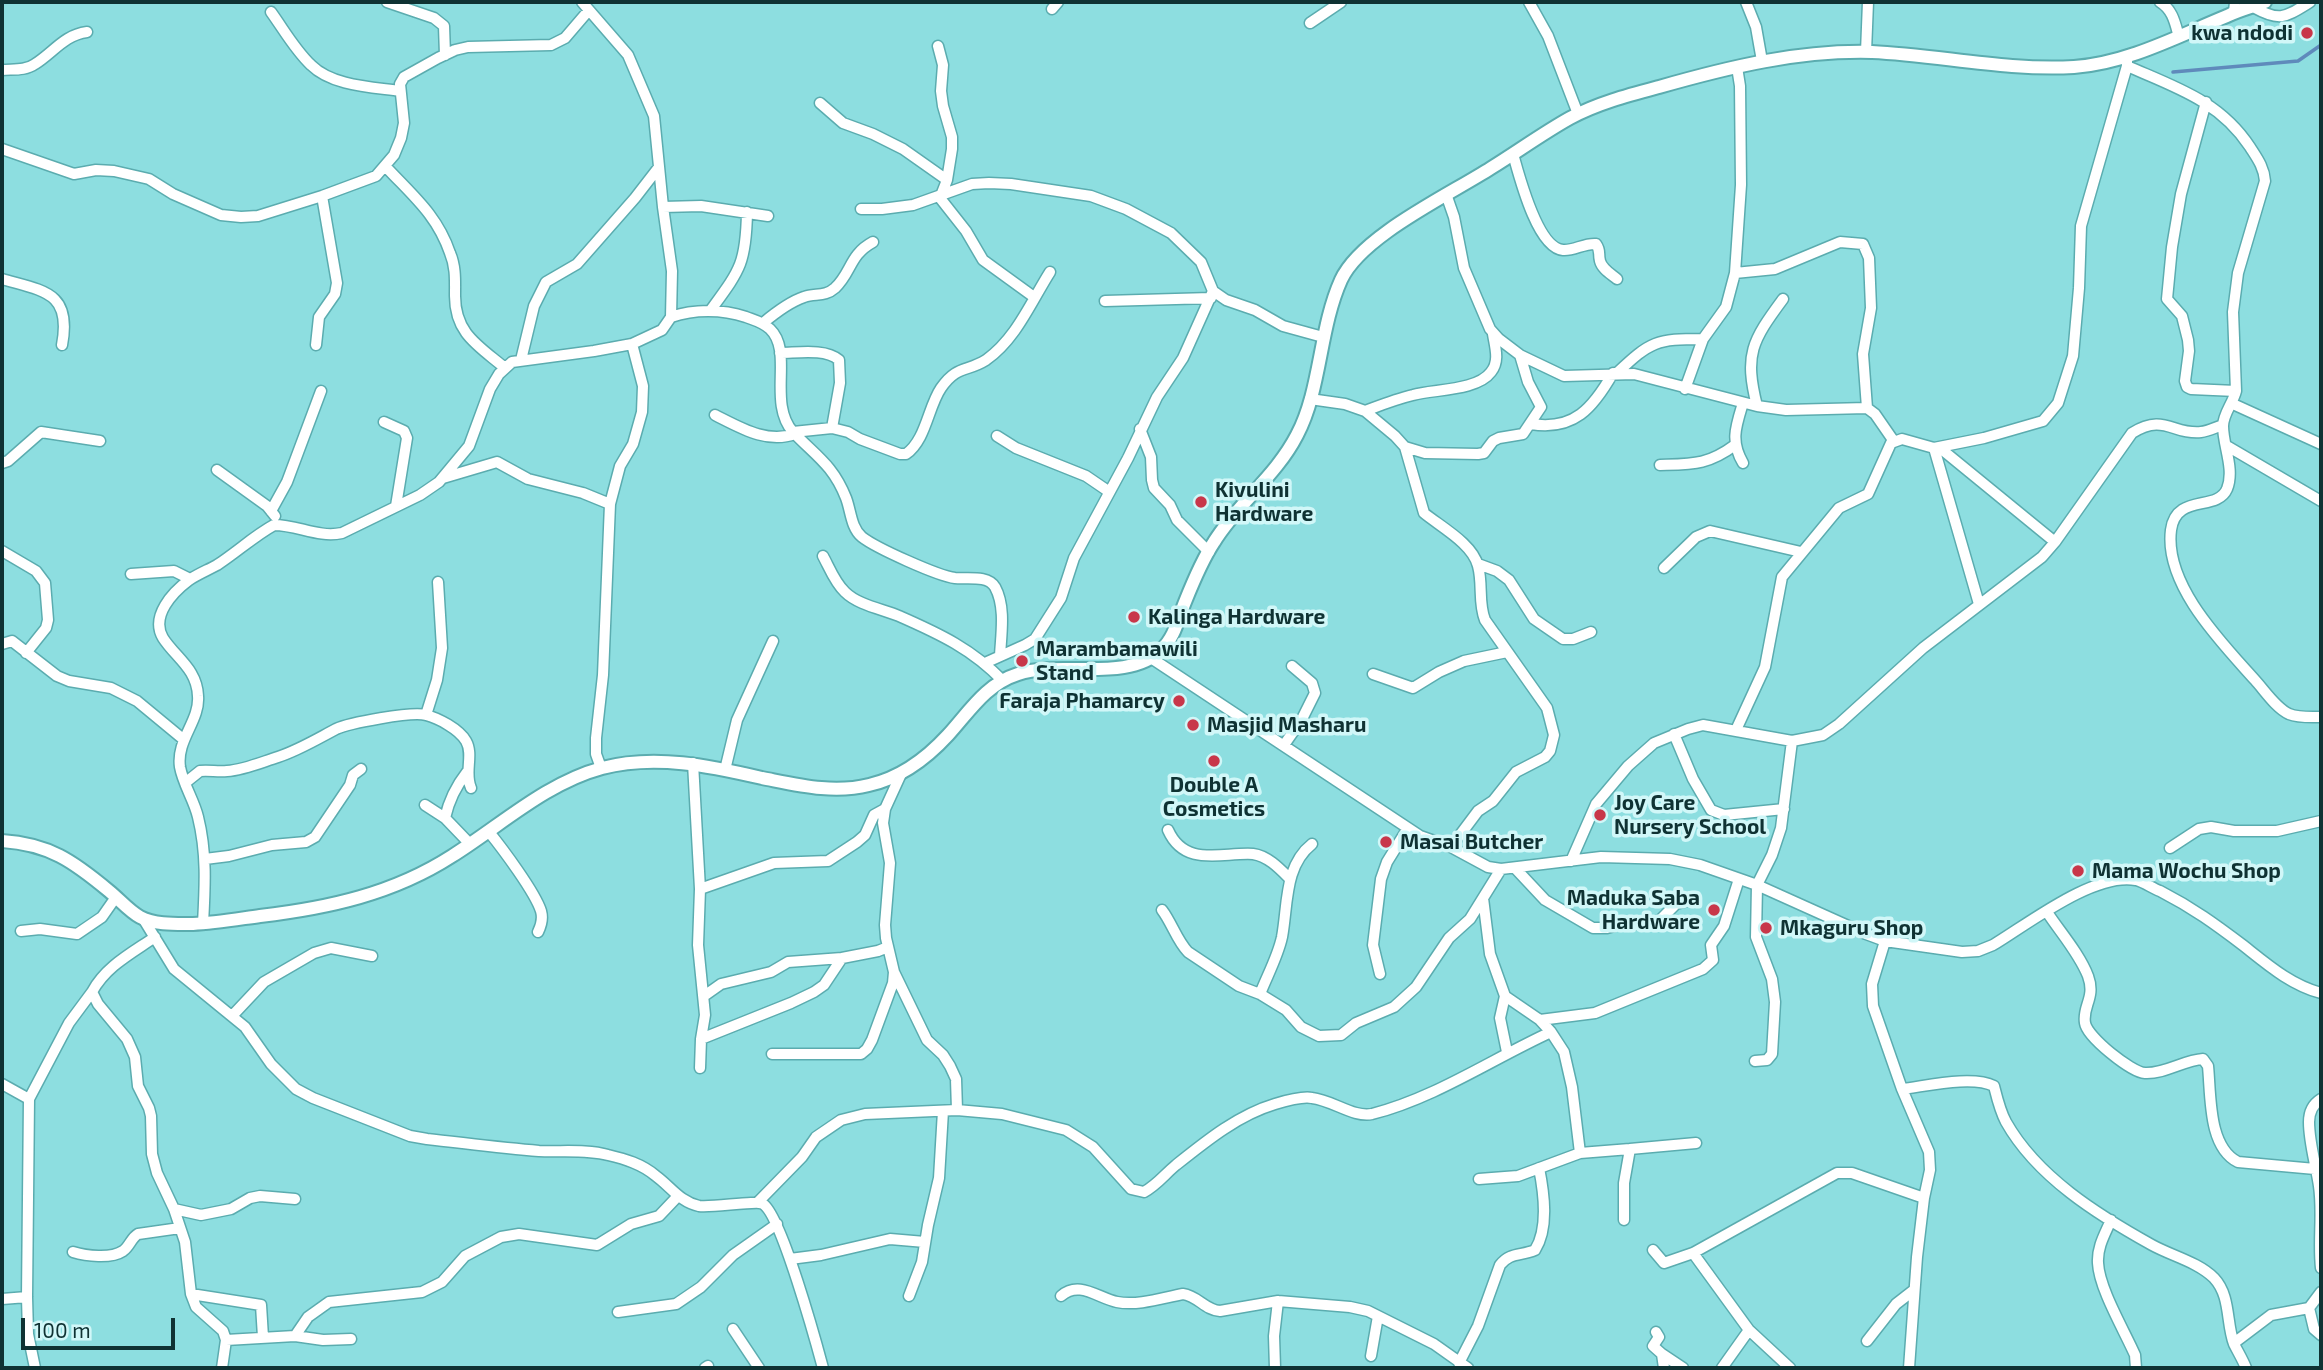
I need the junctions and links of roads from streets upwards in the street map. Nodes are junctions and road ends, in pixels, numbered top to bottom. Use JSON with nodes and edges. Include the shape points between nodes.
{"nodes":[{"id":1,"x":387,"y":2,"type":"edge"},
{"id":2,"x":1341,"y":2,"type":"edge"},
{"id":3,"x":1529,"y":2,"type":"edge"},
{"id":4,"x":1746,"y":2,"type":"edge"},
{"id":5,"x":1868,"y":2,"type":"edge"},
{"id":6,"x":2160,"y":2,"type":"edge"},
{"id":7,"x":2310,"y":2,"type":"edge"},
{"id":8,"x":2259,"y":4,"type":"edge"},
{"id":9,"x":587,"y":5,"type":"edge"},
{"id":10,"x":2235,"y":7,"type":"edge"},
{"id":11,"x":271,"y":12,"type":"dead end"},
{"id":12,"x":1310,"y":23,"type":"dead end"},
{"id":13,"x":87,"y":32,"type":"dead end"},
{"id":14,"x":2179,"y":37,"type":"junction"},
{"id":15,"x":938,"y":46,"type":"dead end"},
{"id":16,"x":1866,"y":52,"type":"junction"},
{"id":17,"x":445,"y":55,"type":"junction"},
{"id":18,"x":1762,"y":61,"type":"junction"},
{"id":19,"x":2127,"y":61,"type":"junction"},
{"id":20,"x":1737,"y":67,"type":"junction"},
{"id":21,"x":2,"y":70,"type":"edge"},
{"id":22,"x":400,"y":91,"type":"junction"},
{"id":23,"x":2206,"y":102,"type":"junction"},
{"id":24,"x":820,"y":103,"type":"dead end"},
{"id":25,"x":1578,"y":114,"type":"junction"},
{"id":26,"x":2,"y":149,"type":"edge"},
{"id":27,"x":1513,"y":154,"type":"junction"},
{"id":28,"x":386,"y":167,"type":"junction"},
{"id":29,"x":659,"y":167,"type":"junction"},
{"id":30,"x":947,"y":180,"type":"junction"},
{"id":31,"x":1446,"y":194,"type":"junction"},
{"id":32,"x":323,"y":196,"type":"junction"},
{"id":33,"x":940,"y":198,"type":"junction"},
{"id":34,"x":663,"y":207,"type":"junction"},
{"id":35,"x":861,"y":209,"type":"dead end"},
{"id":36,"x":747,"y":212,"type":"junction"},
{"id":37,"x":768,"y":216,"type":"dead end"},
{"id":38,"x":873,"y":243,"type":"dead end"},
{"id":39,"x":1050,"y":272,"type":"dead end"},
{"id":40,"x":1735,"y":273,"type":"junction"},
{"id":41,"x":2,"y":279,"type":"edge"},
{"id":42,"x":1617,"y":279,"type":"dead end"},
{"id":43,"x":1212,"y":294,"type":"junction"},
{"id":44,"x":1034,"y":297,"type":"junction"},
{"id":45,"x":1783,"y":299,"type":"dead end"},
{"id":46,"x":1105,"y":301,"type":"dead end"},
{"id":47,"x":710,"y":311,"type":"junction"},
{"id":48,"x":671,"y":317,"type":"junction"},
{"id":49,"x":762,"y":323,"type":"junction"},
{"id":50,"x":1493,"y":334,"type":"junction"},
{"id":51,"x":1322,"y":337,"type":"junction"},
{"id":52,"x":1703,"y":340,"type":"junction"},
{"id":53,"x":632,"y":344,"type":"junction"},
{"id":54,"x":62,"y":345,"type":"dead end"},
{"id":55,"x":316,"y":345,"type":"dead end"},
{"id":56,"x":780,"y":353,"type":"junction"},
{"id":57,"x":1520,"y":355,"type":"junction"},
{"id":58,"x":521,"y":360,"type":"junction"},
{"id":59,"x":505,"y":368,"type":"junction"},
{"id":60,"x":1615,"y":373,"type":"junction"},
{"id":61,"x":1685,"y":389,"type":"junction"},
{"id":62,"x":321,"y":391,"type":"dead end"},
{"id":63,"x":2236,"y":391,"type":"junction"},
{"id":64,"x":1310,"y":399,"type":"junction"},
{"id":65,"x":1742,"y":403,"type":"junction"},
{"id":66,"x":2233,"y":404,"type":"junction"},
{"id":67,"x":1757,"y":406,"type":"junction"},
{"id":68,"x":1867,"y":408,"type":"junction"},
{"id":69,"x":1365,"y":411,"type":"junction"},
{"id":70,"x":715,"y":415,"type":"dead end"},
{"id":71,"x":384,"y":422,"type":"dead end"},
{"id":72,"x":1531,"y":424,"type":"junction"},
{"id":73,"x":2223,"y":425,"type":"junction"},
{"id":74,"x":832,"y":428,"type":"junction"},
{"id":75,"x":1140,"y":429,"type":"junction"},
{"id":76,"x":794,"y":433,"type":"junction"},
{"id":77,"x":997,"y":436,"type":"dead end"},
{"id":78,"x":100,"y":440,"type":"dead end"},
{"id":79,"x":1893,"y":440,"type":"junction"},
{"id":80,"x":1735,"y":444,"type":"junction"},
{"id":81,"x":2321,"y":444,"type":"edge"},
{"id":82,"x":2227,"y":446,"type":"junction"},
{"id":83,"x":1405,"y":447,"type":"junction"},
{"id":84,"x":1937,"y":448,"type":"junction"},
{"id":85,"x":2,"y":463,"type":"edge"},
{"id":86,"x":1743,"y":463,"type":"dead end"},
{"id":87,"x":1660,"y":464,"type":"dead end"},
{"id":88,"x":217,"y":470,"type":"dead end"},
{"id":89,"x":443,"y":478,"type":"junction"},
{"id":90,"x":1108,"y":491,"type":"junction"},
{"id":91,"x":2321,"y":501,"type":"edge"},
{"id":92,"x":610,"y":504,"type":"junction"},
{"id":93,"x":396,"y":506,"type":"junction"},
{"id":94,"x":271,"y":511,"type":"junction"},
{"id":95,"x":281,"y":525,"type":"junction"},
{"id":96,"x":2055,"y":542,"type":"junction"},
{"id":97,"x":1209,"y":552,"type":"junction"},
{"id":98,"x":1801,"y":552,"type":"junction"},
{"id":99,"x":823,"y":555,"type":"dead end"},
{"id":100,"x":4,"y":556,"type":"edge"},
{"id":101,"x":1478,"y":564,"type":"junction"},
{"id":102,"x":1664,"y":568,"type":"dead end"},
{"id":103,"x":131,"y":574,"type":"dead end"},
{"id":104,"x":190,"y":579,"type":"junction"},
{"id":105,"x":438,"y":582,"type":"dead end"},
{"id":106,"x":1979,"y":604,"type":"junction"},
{"id":107,"x":1591,"y":632,"type":"dead end"},
{"id":108,"x":773,"y":641,"type":"dead end"},
{"id":109,"x":2,"y":645,"type":"edge"},
{"id":110,"x":1507,"y":652,"type":"junction"},
{"id":111,"x":26,"y":653,"type":"junction"},
{"id":112,"x":1000,"y":656,"type":"junction"},
{"id":113,"x":1152,"y":658,"type":"junction"},
{"id":114,"x":985,"y":663,"type":"junction"},
{"id":115,"x":1292,"y":666,"type":"dead end"},
{"id":116,"x":1373,"y":674,"type":"dead end"},
{"id":117,"x":1003,"y":681,"type":"junction"},
{"id":118,"x":426,"y":715,"type":"junction"},
{"id":119,"x":2321,"y":717,"type":"edge"},
{"id":120,"x":1736,"y":730,"type":"junction"},
{"id":121,"x":1674,"y":734,"type":"junction"},
{"id":122,"x":183,"y":739,"type":"junction"},
{"id":123,"x":1792,"y":741,"type":"junction"},
{"id":124,"x":1284,"y":745,"type":"junction"},
{"id":125,"x":693,"y":763,"type":"junction"},
{"id":126,"x":601,"y":768,"type":"junction"},
{"id":127,"x":361,"y":769,"type":"dead end"},
{"id":128,"x":725,"y":770,"type":"junction"},
{"id":129,"x":467,"y":772,"type":"junction"},
{"id":130,"x":901,"y":774,"type":"junction"},
{"id":131,"x":185,"y":783,"type":"junction"},
{"id":132,"x":471,"y":788,"type":"dead end"},
{"id":133,"x":425,"y":805,"type":"dead end"},
{"id":134,"x":885,"y":809,"type":"junction"},
{"id":135,"x":1784,"y":809,"type":"junction"},
{"id":136,"x":445,"y":818,"type":"junction"},
{"id":137,"x":2321,"y":821,"type":"edge"},
{"id":138,"x":1408,"y":828,"type":"junction"},
{"id":139,"x":1168,"y":830,"type":"dead end"},
{"id":140,"x":489,"y":832,"type":"junction"},
{"id":141,"x":2,"y":841,"type":"edge"},
{"id":142,"x":470,"y":844,"type":"junction"},
{"id":143,"x":1312,"y":844,"type":"dead end"},
{"id":144,"x":1451,"y":846,"type":"junction"},
{"id":145,"x":2170,"y":848,"type":"dead end"},
{"id":146,"x":205,"y":859,"type":"junction"},
{"id":147,"x":1571,"y":860,"type":"junction"},
{"id":148,"x":1515,"y":868,"type":"junction"},
{"id":149,"x":1501,"y":869,"type":"junction"},
{"id":150,"x":1290,"y":879,"type":"junction"},
{"id":151,"x":1739,"y":879,"type":"junction"},
{"id":152,"x":1756,"y":885,"type":"junction"},
{"id":153,"x":700,"y":889,"type":"junction"},
{"id":154,"x":116,"y":897,"type":"junction"},
{"id":155,"x":1483,"y":898,"type":"junction"},
{"id":156,"x":1687,"y":901,"type":"dead end"},
{"id":157,"x":1162,"y":910,"type":"dead end"},
{"id":158,"x":2047,"y":912,"type":"junction"},
{"id":159,"x":144,"y":920,"type":"junction"},
{"id":160,"x":203,"y":923,"type":"junction"},
{"id":161,"x":21,"y":931,"type":"dead end"},
{"id":162,"x":538,"y":932,"type":"dead end"},
{"id":163,"x":155,"y":937,"type":"junction"},
{"id":164,"x":1885,"y":941,"type":"junction"},
{"id":165,"x":888,"y":947,"type":"junction"},
{"id":166,"x":372,"y":956,"type":"dead end"},
{"id":167,"x":842,"y":958,"type":"junction"},
{"id":168,"x":894,"y":972,"type":"junction"},
{"id":169,"x":1380,"y":974,"type":"dead end"},
{"id":170,"x":92,"y":992,"type":"junction"},
{"id":171,"x":2321,"y":992,"type":"edge"},
{"id":172,"x":1260,"y":994,"type":"junction"},
{"id":173,"x":704,"y":996,"type":"junction"},
{"id":174,"x":1505,"y":996,"type":"junction"},
{"id":175,"x":232,"y":1016,"type":"junction"},
{"id":176,"x":1540,"y":1020,"type":"junction"},
{"id":177,"x":1551,"y":1032,"type":"junction"},
{"id":178,"x":701,"y":1039,"type":"junction"},
{"id":179,"x":1507,"y":1052,"type":"junction"},
{"id":180,"x":772,"y":1054,"type":"dead end"},
{"id":181,"x":1755,"y":1061,"type":"dead end"},
{"id":182,"x":700,"y":1068,"type":"dead end"},
{"id":183,"x":2,"y":1084,"type":"edge"},
{"id":184,"x":1902,"y":1089,"type":"junction"},
{"id":185,"x":29,"y":1099,"type":"junction"},
{"id":186,"x":2321,"y":1099,"type":"edge"},
{"id":187,"x":957,"y":1110,"type":"junction"},
{"id":188,"x":943,"y":1111,"type":"junction"},
{"id":189,"x":1696,"y":1143,"type":"dead end"},
{"id":190,"x":1630,"y":1149,"type":"junction"},
{"id":191,"x":1580,"y":1153,"type":"junction"},
{"id":192,"x":1539,"y":1168,"type":"junction"},
{"id":193,"x":2315,"y":1169,"type":"junction"},
{"id":194,"x":1479,"y":1178,"type":"dead end"},
{"id":195,"x":678,"y":1196,"type":"junction"},
{"id":196,"x":1924,"y":1198,"type":"junction"},
{"id":197,"x":295,"y":1199,"type":"dead end"},
{"id":198,"x":758,"y":1202,"type":"junction"},
{"id":199,"x":174,"y":1209,"type":"junction"},
{"id":200,"x":1624,"y":1220,"type":"dead end"},
{"id":201,"x":2111,"y":1220,"type":"junction"},
{"id":202,"x":777,"y":1224,"type":"junction"},
{"id":203,"x":180,"y":1228,"type":"junction"},
{"id":204,"x":925,"y":1242,"type":"junction"},
{"id":205,"x":1653,"y":1250,"type":"dead end"},
{"id":206,"x":73,"y":1252,"type":"dead end"},
{"id":207,"x":1693,"y":1253,"type":"junction"},
{"id":208,"x":790,"y":1259,"type":"junction"},
{"id":209,"x":2321,"y":1268,"type":"edge"},
{"id":210,"x":1914,"y":1290,"type":"junction"},
{"id":211,"x":2321,"y":1293,"type":"edge"},
{"id":212,"x":191,"y":1294,"type":"junction"},
{"id":213,"x":909,"y":1296,"type":"dead end"},
{"id":214,"x":1061,"y":1296,"type":"dead end"},
{"id":215,"x":27,"y":1297,"type":"junction"},
{"id":216,"x":2,"y":1299,"type":"edge"},
{"id":217,"x":1278,"y":1301,"type":"junction"},
{"id":218,"x":2309,"y":1308,"type":"junction"},
{"id":219,"x":618,"y":1312,"type":"dead end"},
{"id":220,"x":1378,"y":1316,"type":"junction"},
{"id":221,"x":733,"y":1329,"type":"dead end"},
{"id":222,"x":1749,"y":1330,"type":"junction"},
{"id":223,"x":1656,"y":1332,"type":"dead end"},
{"id":224,"x":2321,"y":1335,"type":"edge"},
{"id":225,"x":295,"y":1336,"type":"junction"},
{"id":226,"x":263,"y":1337,"type":"junction"},
{"id":227,"x":351,"y":1339,"type":"dead end"},
{"id":228,"x":226,"y":1340,"type":"junction"},
{"id":229,"x":1867,"y":1341,"type":"dead end"},
{"id":230,"x":2234,"y":1343,"type":"junction"},
{"id":231,"x":1662,"y":1354,"type":"junction"},
{"id":232,"x":1371,"y":1356,"type":"dead end"},
{"id":233,"x":1464,"y":1365,"type":"edge"},
{"id":234,"x":35,"y":1368,"type":"edge"},
{"id":235,"x":222,"y":1368,"type":"edge"},
{"id":236,"x":760,"y":1368,"type":"edge"},
{"id":237,"x":823,"y":1368,"type":"edge"},
{"id":238,"x":1275,"y":1368,"type":"edge"},
{"id":239,"x":1664,"y":1368,"type":"edge"},
{"id":240,"x":1683,"y":1368,"type":"edge"},
{"id":241,"x":1722,"y":1368,"type":"edge"},
{"id":242,"x":1790,"y":1368,"type":"edge"},
{"id":243,"x":1909,"y":1368,"type":"edge"},
{"id":244,"x":2136,"y":1368,"type":"edge"},
{"id":245,"x":2246,"y":1368,"type":"edge"}],
"edges":[{"from":1,"to":17,"type":"street","via":[[444,26]]},
{"from":2,"to":12,"type":"street"},
{"from":3,"to":25,"type":"street","via":[[1548,36]]},
{"from":4,"to":18,"type":"street"},
{"from":5,"to":16,"type":"street"},
{"from":6,"to":14,"type":"street","via":[[2172,15]]},
{"from":7,"to":8,"type":"street","via":[[2278,18]]},
{"from":8,"to":10,"type":"street"},
{"from":9,"to":17,"type":"street","via":[[565,38],[551,44],[468,47]]},
{"from":9,"to":29,"type":"street","via":[[628,55],[654,116]]},
{"from":10,"to":14,"type":"street"},
{"from":11,"to":22,"type":"street","via":[[313,68],[340,80]]},
{"from":13,"to":21,"type":"street","via":[[67,38],[35,65]]},
{"from":14,"to":19,"type":"street"},
{"from":15,"to":30,"type":"street","via":[[943,106],[952,137]]},
{"from":16,"to":18,"type":"street"},
{"from":16,"to":19,"type":"street","via":[[2017,67]]},
{"from":17,"to":22,"type":"street","via":[[404,77]]},
{"from":18,"to":20,"type":"street"},
{"from":19,"to":23,"type":"street"},
{"from":19,"to":84,"type":"street","via":[[2081,226],[2073,356],[2058,403],[2043,421]]},
{"from":20,"to":25,"type":"street","via":[[1618,98]]},
{"from":20,"to":40,"type":"street","via":[[1741,185]]},
{"from":22,"to":28,"type":"street","via":[[404,123]]},
{"from":23,"to":63,"type":"street","via":[[2233,124],[2265,173],[2238,273],[2233,312]]},
{"from":23,"to":63,"type":"street","via":[[2181,194],[2167,299],[2182,316],[2188,340],[2187,387]]},
{"from":24,"to":30,"type":"street","via":[[843,123],[904,149]]},
{"from":25,"to":27,"type":"street"},
{"from":26,"to":32,"type":"street","via":[[74,174],[114,171],[149,179],[221,215],[258,216]]},
{"from":27,"to":31,"type":"street"},
{"from":27,"to":42,"type":"street","via":[[1547,240],[1562,250],[1595,244],[1600,262]]},
{"from":28,"to":32,"type":"street","via":[[376,176]]},
{"from":28,"to":59,"type":"street","via":[[441,231],[454,265],[456,316],[463,330]]},
{"from":29,"to":34,"type":"street"},
{"from":29,"to":58,"type":"street","via":[[577,264],[547,282],[534,306]]},
{"from":30,"to":33,"type":"street"},
{"from":31,"to":50,"type":"street","via":[[1464,268]]},
{"from":31,"to":51,"type":"street","via":[[1376,238],[1346,269]]},
{"from":32,"to":55,"type":"street","via":[[337,283],[319,317]]},
{"from":33,"to":35,"type":"street","via":[[902,207]]},
{"from":33,"to":43,"type":"street","via":[[972,184],[989,183],[1091,196],[1171,233],[1201,262]]},
{"from":33,"to":44,"type":"street","via":[[983,260]]},
{"from":34,"to":36,"type":"street"},
{"from":34,"to":48,"type":"street","via":[[672,271]]},
{"from":36,"to":37,"type":"street"},
{"from":36,"to":47,"type":"street","via":[[744,257]]},
{"from":38,"to":49,"type":"street","via":[[860,250],[836,287],[824,295],[801,298]]},
{"from":39,"to":44,"type":"street"},
{"from":40,"to":52,"type":"street","via":[[1726,307]]},
{"from":40,"to":68,"type":"street","via":[[1775,269],[1840,242],[1863,244],[1869,258],[1871,308],[1863,355]]},
{"from":41,"to":54,"type":"street","via":[[54,298],[64,316]]},
{"from":43,"to":46,"type":"street"},
{"from":43,"to":51,"type":"street","via":[[1283,326]]},
{"from":43,"to":75,"type":"street","via":[[1183,358]]},
{"from":44,"to":74,"type":"street","via":[[1002,345],[985,360],[951,375],[905,454]]},
{"from":45,"to":67,"type":"street","via":[[1750,357]]},
{"from":47,"to":48,"type":"street"},
{"from":47,"to":49,"type":"street"},
{"from":48,"to":53,"type":"street","via":[[662,330]]},
{"from":49,"to":56,"type":"street","via":[[775,336]]},
{"from":50,"to":57,"type":"street"},
{"from":50,"to":69,"type":"street","via":[[1497,358],[1484,379]]},
{"from":51,"to":64,"type":"street"},
{"from":52,"to":60,"type":"street","via":[[1655,343]]},
{"from":52,"to":61,"type":"street"},
{"from":53,"to":58,"type":"street"},
{"from":53,"to":92,"type":"street","via":[[643,386],[642,412]]},
{"from":56,"to":74,"type":"street","via":[[820,353],[839,360]]},
{"from":56,"to":76,"type":"street","via":[[779,398]]},
{"from":57,"to":60,"type":"street","via":[[1564,376]]},
{"from":57,"to":72,"type":"street","via":[[1541,407]]},
{"from":58,"to":59,"type":"street"},
{"from":59,"to":89,"type":"street","via":[[490,389],[469,446]]},
{"from":60,"to":61,"type":"street"},
{"from":60,"to":72,"type":"street","via":[[1581,414],[1558,426]]},
{"from":61,"to":65,"type":"street"},
{"from":62,"to":94,"type":"street","via":[[287,482]]},
{"from":63,"to":66,"type":"street"},
{"from":64,"to":69,"type":"street"},
{"from":64,"to":97,"type":"street","via":[[1294,442]]},
{"from":65,"to":67,"type":"street"},
{"from":65,"to":80,"type":"street"},
{"from":66,"to":73,"type":"street"},
{"from":66,"to":81,"type":"street"},
{"from":67,"to":68,"type":"street"},
{"from":68,"to":79,"type":"street"},
{"from":69,"to":83,"type":"street"},
{"from":70,"to":76,"type":"street","via":[[774,439]]},
{"from":71,"to":93,"type":"street","via":[[404,431],[407,438]]},
{"from":72,"to":83,"type":"street","via":[[1523,435],[1493,441],[1484,453],[1426,453]]},
{"from":73,"to":82,"type":"street"},
{"from":73,"to":96,"type":"street","via":[[2192,432],[2152,424],[2132,433]]},
{"from":74,"to":76,"type":"street"},
{"from":75,"to":90,"type":"street"},
{"from":75,"to":97,"type":"street","via":[[1151,457],[1154,488]]},
{"from":76,"to":112,"type":"street","via":[[833,470],[860,535],[943,575],[994,585],[1002,622]]},
{"from":77,"to":90,"type":"street","via":[[1016,449],[1086,476]]},
{"from":78,"to":85,"type":"street","via":[[41,432]]},
{"from":79,"to":84,"type":"street"},
{"from":79,"to":98,"type":"street","via":[[1868,494],[1839,509]]},
{"from":80,"to":86,"type":"street"},
{"from":80,"to":87,"type":"street","via":[[1712,460]]},
{"from":82,"to":91,"type":"street"},
{"from":82,"to":119,"type":"street","via":[[2227,488],[2213,501],[2185,507],[2178,514],[2171,527],[2173,561],[2199,612],[2276,704],[2288,713]]},
{"from":83,"to":101,"type":"street","via":[[1424,513],[1444,526]]},
{"from":84,"to":96,"type":"street"},
{"from":84,"to":106,"type":"street"},
{"from":88,"to":94,"type":"street"},
{"from":89,"to":92,"type":"street","via":[[497,462],[528,479]]},
{"from":89,"to":93,"type":"street"},
{"from":90,"to":112,"type":"street","via":[[1074,558],[1061,598],[1041,630],[1025,645]]},
{"from":92,"to":126,"type":"street","via":[[596,738]]},
{"from":93,"to":95,"type":"street","via":[[331,535]]},
{"from":94,"to":95,"type":"street"},
{"from":95,"to":104,"type":"street","via":[[265,530]]},
{"from":96,"to":106,"type":"street","via":[[2024,572]]},
{"from":97,"to":113,"type":"street","via":[[1174,634]]},
{"from":98,"to":102,"type":"street","via":[[1710,531],[1696,537]]},
{"from":98,"to":120,"type":"street","via":[[1782,577],[1765,667]]},
{"from":99,"to":114,"type":"street","via":[[843,591],[852,598],[946,637]]},
{"from":100,"to":111,"type":"street","via":[[36,571],[45,583],[46,628]]},
{"from":101,"to":107,"type":"street","via":[[1509,580],[1534,619],[1563,639]]},
{"from":101,"to":110,"type":"street","via":[[1482,614]]},
{"from":103,"to":104,"type":"street","via":[[174,571]]},
{"from":104,"to":122,"type":"street","via":[[165,604],[159,621],[164,639],[184,661],[197,687],[194,718]]},
{"from":105,"to":118,"type":"street","via":[[442,648]]},
{"from":106,"to":123,"type":"street","via":[[1839,724],[1822,735]]},
{"from":108,"to":128,"type":"street","via":[[737,719]]},
{"from":109,"to":111,"type":"street","via":[[12,641]]},
{"from":110,"to":116,"type":"street","via":[[1464,661],[1413,688]]},
{"from":110,"to":144,"type":"street","via":[[1547,708],[1553,743],[1545,757],[1516,772]]},
{"from":111,"to":122,"type":"street","via":[[57,676],[111,688],[136,701]]},
{"from":112,"to":114,"type":"street"},
{"from":113,"to":117,"type":"street","via":[[1133,666],[1052,668]]},
{"from":113,"to":124,"type":"street"},
{"from":114,"to":117,"type":"street"},
{"from":115,"to":124,"type":"street","via":[[1312,683],[1315,693]]},
{"from":117,"to":130,"type":"street","via":[[974,703],[932,752]]},
{"from":118,"to":129,"type":"street","via":[[466,740]]},
{"from":118,"to":131,"type":"street","via":[[359,722],[280,756],[226,772],[200,771]]},
{"from":120,"to":121,"type":"street","via":[[1703,725]]},
{"from":120,"to":123,"type":"street"},
{"from":121,"to":135,"type":"street","via":[[1711,810],[1724,815]]},
{"from":121,"to":147,"type":"street","via":[[1639,754],[1596,804]]},
{"from":122,"to":131,"type":"street","via":[[180,767]]},
{"from":123,"to":135,"type":"street"},
{"from":124,"to":138,"type":"street"},
{"from":125,"to":126,"type":"street"},
{"from":125,"to":128,"type":"street"},
{"from":125,"to":153,"type":"street"},
{"from":126,"to":140,"type":"street","via":[[543,794]]},
{"from":127,"to":146,"type":"street","via":[[315,837],[294,845]]},
{"from":128,"to":130,"type":"street","via":[[808,788],[845,789]]},
{"from":129,"to":132,"type":"street"},
{"from":129,"to":136,"type":"street"},
{"from":130,"to":134,"type":"street"},
{"from":131,"to":146,"type":"street","via":[[198,815]]},
{"from":133,"to":136,"type":"street"},
{"from":134,"to":153,"type":"street","via":[[874,815],[865,835],[828,861],[774,863]]},
{"from":134,"to":165,"type":"street","via":[[890,863]]},
{"from":135,"to":152,"type":"street","via":[[1772,855]]},
{"from":136,"to":142,"type":"street"},
{"from":137,"to":145,"type":"street","via":[[2277,831],[2199,829]]},
{"from":138,"to":144,"type":"street"},
{"from":138,"to":169,"type":"street","via":[[1381,879],[1373,945]]},
{"from":139,"to":150,"type":"street","via":[[1194,854],[1254,854]]},
{"from":140,"to":142,"type":"street"},
{"from":140,"to":162,"type":"street","via":[[541,910]]},
{"from":141,"to":154,"type":"street","via":[[25,842],[63,856]]},
{"from":142,"to":160,"type":"street","via":[[396,886],[323,908]]},
{"from":143,"to":150,"type":"street"},
{"from":144,"to":149,"type":"street","via":[[1488,867]]},
{"from":146,"to":160,"type":"street"},
{"from":147,"to":148,"type":"street"},
{"from":147,"to":151,"type":"street","via":[[1670,859]]},
{"from":148,"to":149,"type":"street"},
{"from":148,"to":156,"type":"street","via":[[1545,900],[1593,928],[1647,925]]},
{"from":149,"to":155,"type":"street"},
{"from":150,"to":172,"type":"street","via":[[1281,940]]},
{"from":151,"to":152,"type":"street"},
{"from":151,"to":176,"type":"street","via":[[1724,926],[1711,945],[1713,960],[1703,969],[1595,1013]]},
{"from":152,"to":164,"type":"street"},
{"from":152,"to":181,"type":"street","via":[[1756,937],[1772,979],[1775,1007],[1772,1054],[1767,1060]]},
{"from":153,"to":173,"type":"street","via":[[698,944]]},
{"from":154,"to":159,"type":"street"},
{"from":154,"to":161,"type":"street","via":[[102,917],[76,934]]},
{"from":155,"to":172,"type":"street","via":[[1416,987],[1394,1007],[1356,1023],[1341,1035],[1326,1037],[1301,1027],[1286,1010]]},
{"from":155,"to":174,"type":"street","via":[[1490,954]]},
{"from":157,"to":172,"type":"street","via":[[1188,952],[1239,986]]},
{"from":158,"to":164,"type":"street","via":[[1978,951],[1962,953]]},
{"from":158,"to":171,"type":"street","via":[[2093,886],[2137,880],[2195,909],[2286,978]]},
{"from":158,"to":193,"type":"street","via":[[2087,974],[2091,988],[2084,1015],[2092,1037],[2141,1073],[2203,1059],[2208,1066],[2217,1141],[2230,1158]]},
{"from":159,"to":160,"type":"street"},
{"from":159,"to":163,"type":"street"},
{"from":163,"to":170,"type":"street","via":[[111,967]]},
{"from":163,"to":175,"type":"street","via":[[182,979]]},
{"from":164,"to":184,"type":"street","via":[[1871,995]]},
{"from":165,"to":167,"type":"street"},
{"from":165,"to":168,"type":"street"},
{"from":166,"to":175,"type":"street","via":[[331,948],[314,953],[264,982]]},
{"from":167,"to":173,"type":"street","via":[[788,962],[771,972],[721,984]]},
{"from":167,"to":178,"type":"street","via":[[814,992]]},
{"from":168,"to":180,"type":"street","via":[[872,1040],[861,1054]]},
{"from":168,"to":187,"type":"street","via":[[927,1040],[943,1055],[956,1079]]},
{"from":170,"to":185,"type":"street","via":[[69,1023]]},
{"from":170,"to":199,"type":"street","via":[[135,1057],[138,1086],[151,1116],[152,1154]]},
{"from":173,"to":178,"type":"street"},
{"from":174,"to":176,"type":"street"},
{"from":174,"to":179,"type":"street","via":[[1500,1018]]},
{"from":175,"to":195,"type":"street","via":[[283,1077],[313,1098],[410,1136],[539,1151],[604,1153],[641,1165]]},
{"from":176,"to":177,"type":"street"},
{"from":177,"to":179,"type":"street"},
{"from":177,"to":191,"type":"street","via":[[1568,1068]]},
{"from":178,"to":182,"type":"street"},
{"from":179,"to":187,"type":"street","via":[[1431,1093],[1371,1114],[1358,1115],[1310,1097],[1276,1103],[1242,1117],[1143,1192],[1131,1189],[1093,1147],[1066,1130],[1002,1114]]},
{"from":183,"to":185,"type":"street"},
{"from":184,"to":196,"type":"street","via":[[1929,1152]]},
{"from":184,"to":201,"type":"street","via":[[1966,1082],[1994,1086],[2005,1120],[2024,1149],[2044,1171]]},
{"from":185,"to":215,"type":"street"},
{"from":186,"to":193,"type":"street","via":[[2309,1121]]},
{"from":187,"to":188,"type":"street"},
{"from":188,"to":198,"type":"street","via":[[865,1114],[841,1120],[816,1136]]},
{"from":188,"to":204,"type":"street","via":[[939,1178]]},
{"from":189,"to":190,"type":"street"},
{"from":190,"to":191,"type":"street"},
{"from":190,"to":200,"type":"street"},
{"from":191,"to":192,"type":"street"},
{"from":192,"to":194,"type":"street","via":[[1518,1176]]},
{"from":192,"to":233,"type":"street","via":[[1543,1204],[1539,1244],[1500,1265]]},
{"from":193,"to":209,"type":"street"},
{"from":195,"to":198,"type":"street","via":[[698,1206]]},
{"from":195,"to":225,"type":"street","via":[[659,1216],[631,1224],[597,1245],[519,1234],[501,1237],[465,1256],[442,1282],[422,1292],[328,1302],[308,1317]]},
{"from":196,"to":207,"type":"street","via":[[1852,1173],[1837,1173]]},
{"from":196,"to":210,"type":"street"},
{"from":197,"to":199,"type":"street","via":[[260,1196],[201,1215]]},
{"from":198,"to":202,"type":"street"},
{"from":199,"to":203,"type":"street"},
{"from":201,"to":230,"type":"street","via":[[2215,1279],[2226,1301]]},
{"from":201,"to":244,"type":"street","via":[[2097,1261],[2100,1278],[2135,1355]]},
{"from":202,"to":208,"type":"street"},
{"from":202,"to":219,"type":"street","via":[[676,1304]]},
{"from":203,"to":206,"type":"street","via":[[138,1234],[118,1253]]},
{"from":203,"to":212,"type":"street"},
{"from":204,"to":208,"type":"street","via":[[890,1239]]},
{"from":204,"to":213,"type":"street"},
{"from":205,"to":207,"type":"street","via":[[1664,1263]]},
{"from":207,"to":222,"type":"street"},
{"from":208,"to":237,"type":"street"},
{"from":210,"to":229,"type":"street","via":[[1896,1304]]},
{"from":210,"to":243,"type":"street"},
{"from":211,"to":218,"type":"street"},
{"from":212,"to":226,"type":"street","via":[[261,1305]]},
{"from":212,"to":228,"type":"street","via":[[196,1307],[223,1331]]},
{"from":214,"to":217,"type":"street","via":[[1076,1288],[1118,1302],[1183,1294],[1212,1311]]},
{"from":215,"to":216,"type":"street"},
{"from":215,"to":234,"type":"street"},
{"from":217,"to":220,"type":"street","via":[[1350,1307]]},
{"from":217,"to":238,"type":"street"},
{"from":218,"to":224,"type":"street","via":[[2314,1329]]},
{"from":218,"to":230,"type":"street","via":[[2271,1315]]},
{"from":220,"to":232,"type":"street"},
{"from":220,"to":233,"type":"street"},
{"from":221,"to":236,"type":"street"},
{"from":222,"to":241,"type":"street"},
{"from":222,"to":242,"type":"street"},
{"from":223,"to":231,"type":"street","via":[[1659,1337],[1653,1346]]},
{"from":225,"to":226,"type":"street"},
{"from":225,"to":227,"type":"street"},
{"from":226,"to":228,"type":"street"},
{"from":228,"to":235,"type":"street"},
{"from":230,"to":245,"type":"street"},
{"from":231,"to":239,"type":"street"},
{"from":231,"to":240,"type":"street"}]}
